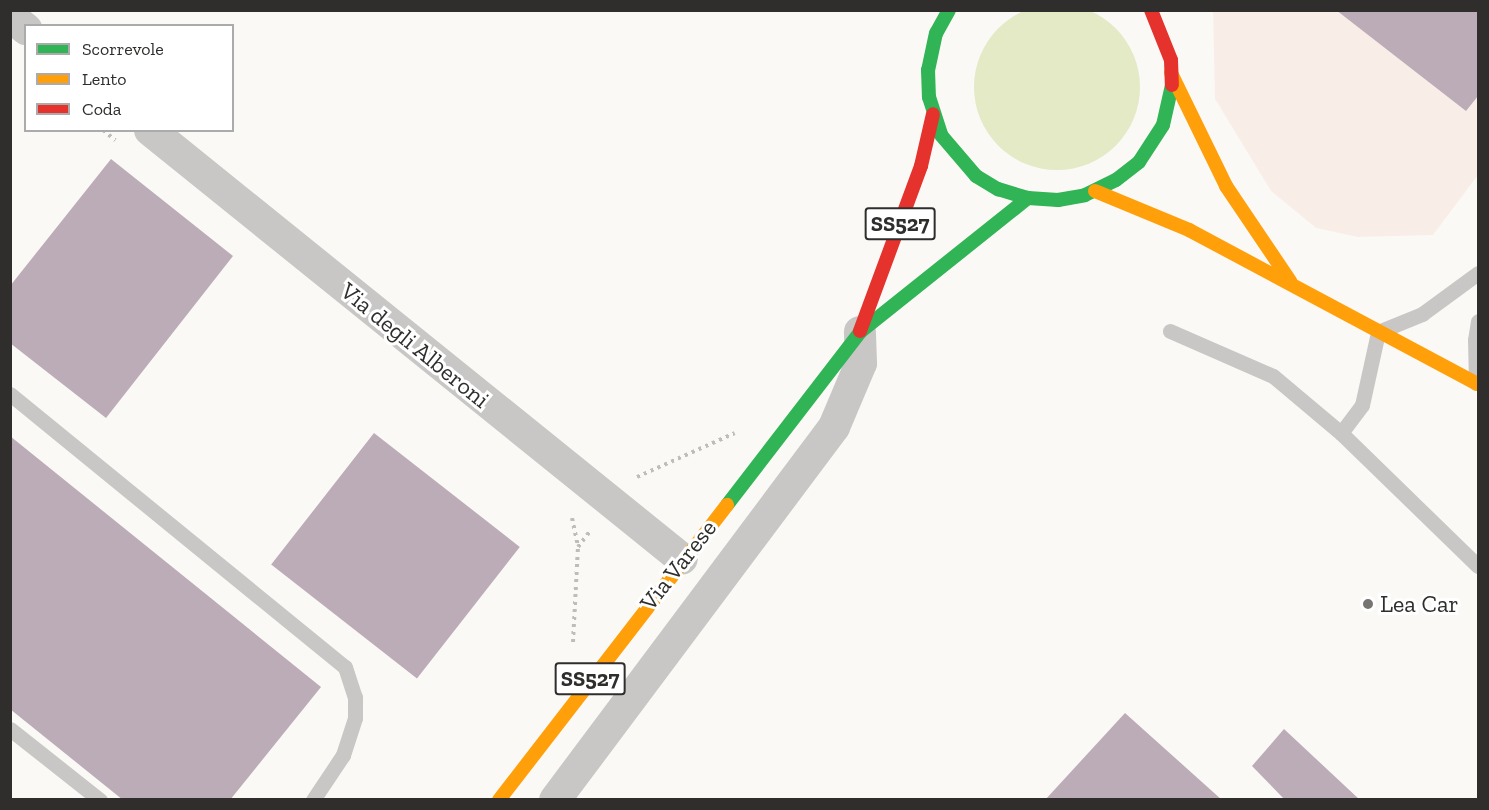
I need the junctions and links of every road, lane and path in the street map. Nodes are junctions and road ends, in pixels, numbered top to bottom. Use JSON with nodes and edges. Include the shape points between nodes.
{"nodes":[{"id":1,"x":949,"y":10,"type":"edge"},
{"id":2,"x":1151,"y":10,"type":"edge"},
{"id":3,"x":1164,"y":10,"type":"edge"},
{"id":4,"x":10,"y":16,"type":"edge"},
{"id":5,"x":24,"y":27,"type":"edge"},
{"id":6,"x":1160,"y":27,"type":"junction"},
{"id":7,"x":1172,"y":73,"type":"junction"},
{"id":8,"x":933,"y":114,"type":"junction"},
{"id":9,"x":152,"y":132,"type":"edge"},
{"id":10,"x":1095,"y":191,"type":"junction"},
{"id":11,"x":1028,"y":198,"type":"junction"},
{"id":12,"x":1479,"y":273,"type":"edge"},
{"id":13,"x":1291,"y":282,"type":"junction"},
{"id":14,"x":1479,"y":321,"type":"edge"},
{"id":15,"x":1170,"y":331,"type":"dead end"},
{"id":16,"x":860,"y":332,"type":"junction"},
{"id":17,"x":1378,"y":332,"type":"junction"},
{"id":18,"x":1477,"y":384,"type":"edge"},
{"id":19,"x":10,"y":394,"type":"edge"},
{"id":20,"x":742,"y":430,"type":"dead end"},
{"id":21,"x":1341,"y":433,"type":"junction"},
{"id":22,"x":610,"y":504,"type":"junction"},
{"id":23,"x":682,"y":559,"type":"junction"},
{"id":24,"x":1479,"y":566,"type":"edge"},
{"id":25,"x":571,"y":647,"type":"dead end"},
{"id":26,"x":10,"y":729,"type":"edge"},
{"id":27,"x":100,"y":800,"type":"edge"},
{"id":28,"x":313,"y":800,"type":"edge"},
{"id":29,"x":499,"y":800,"type":"edge"},
{"id":30,"x":555,"y":800,"type":"edge"}],
"edges":[{"from":1,"to":8,"type":"main road","number":"SS527","via":[[936,33],[930,56]]},
{"from":2,"to":6,"type":"main road","number":"SS527"},
{"from":3,"to":6,"type":"main road","number":"SS527"},
{"from":4,"to":5,"type":"street"},
{"from":6,"to":7,"type":"main road","number":"SS527"},
{"from":7,"to":10,"type":"main road","number":"SS527","via":[[1167,112],[1149,149],[1116,180]]},
{"from":7,"to":13,"type":"main road","via":[[1226,186]]},
{"from":8,"to":11,"type":"main road","number":"SS527","via":[[951,150],[976,176],[998,189]]},
{"from":8,"to":16,"type":"main road","name":"Via Varese","number":"SS527","via":[[921,165]]},
{"from":9,"to":22,"type":"street","name":"Via degli Alberoni"},
{"from":10,"to":11,"type":"main road","number":"SS527","via":[[1058,200]]},
{"from":10,"to":13,"type":"main road","via":[[1189,230]]},
{"from":11,"to":16,"type":"main road","name":"Via Varese","number":"SS527"},
{"from":12,"to":17,"type":"lane","via":[[1422,314]]},
{"from":13,"to":17,"type":"main road"},
{"from":14,"to":18,"type":"lane","via":[[1475,340]]},
{"from":15,"to":21,"type":"lane","via":[[1273,376]]},
{"from":16,"to":23,"type":"main road","name":"Via Varese","number":"SS527"},
{"from":16,"to":30,"type":"street","name":"Via Varese","via":[[861,363],[834,427]]},
{"from":17,"to":18,"type":"main road"},
{"from":17,"to":21,"type":"lane","via":[[1362,405]]},
{"from":19,"to":28,"type":"lane","via":[[345,668],[356,697],[355,718],[343,756]]},
{"from":20,"to":22,"type":"path","via":[[626,482]]},
{"from":21,"to":24,"type":"lane"},
{"from":22,"to":23,"type":"street","name":"Via degli Alberoni"},
{"from":22,"to":25,"type":"path","via":[[578,547]]},
{"from":23,"to":29,"type":"main road","name":"Via Varese","number":"SS527"},
{"from":26,"to":27,"type":"lane"}]}
